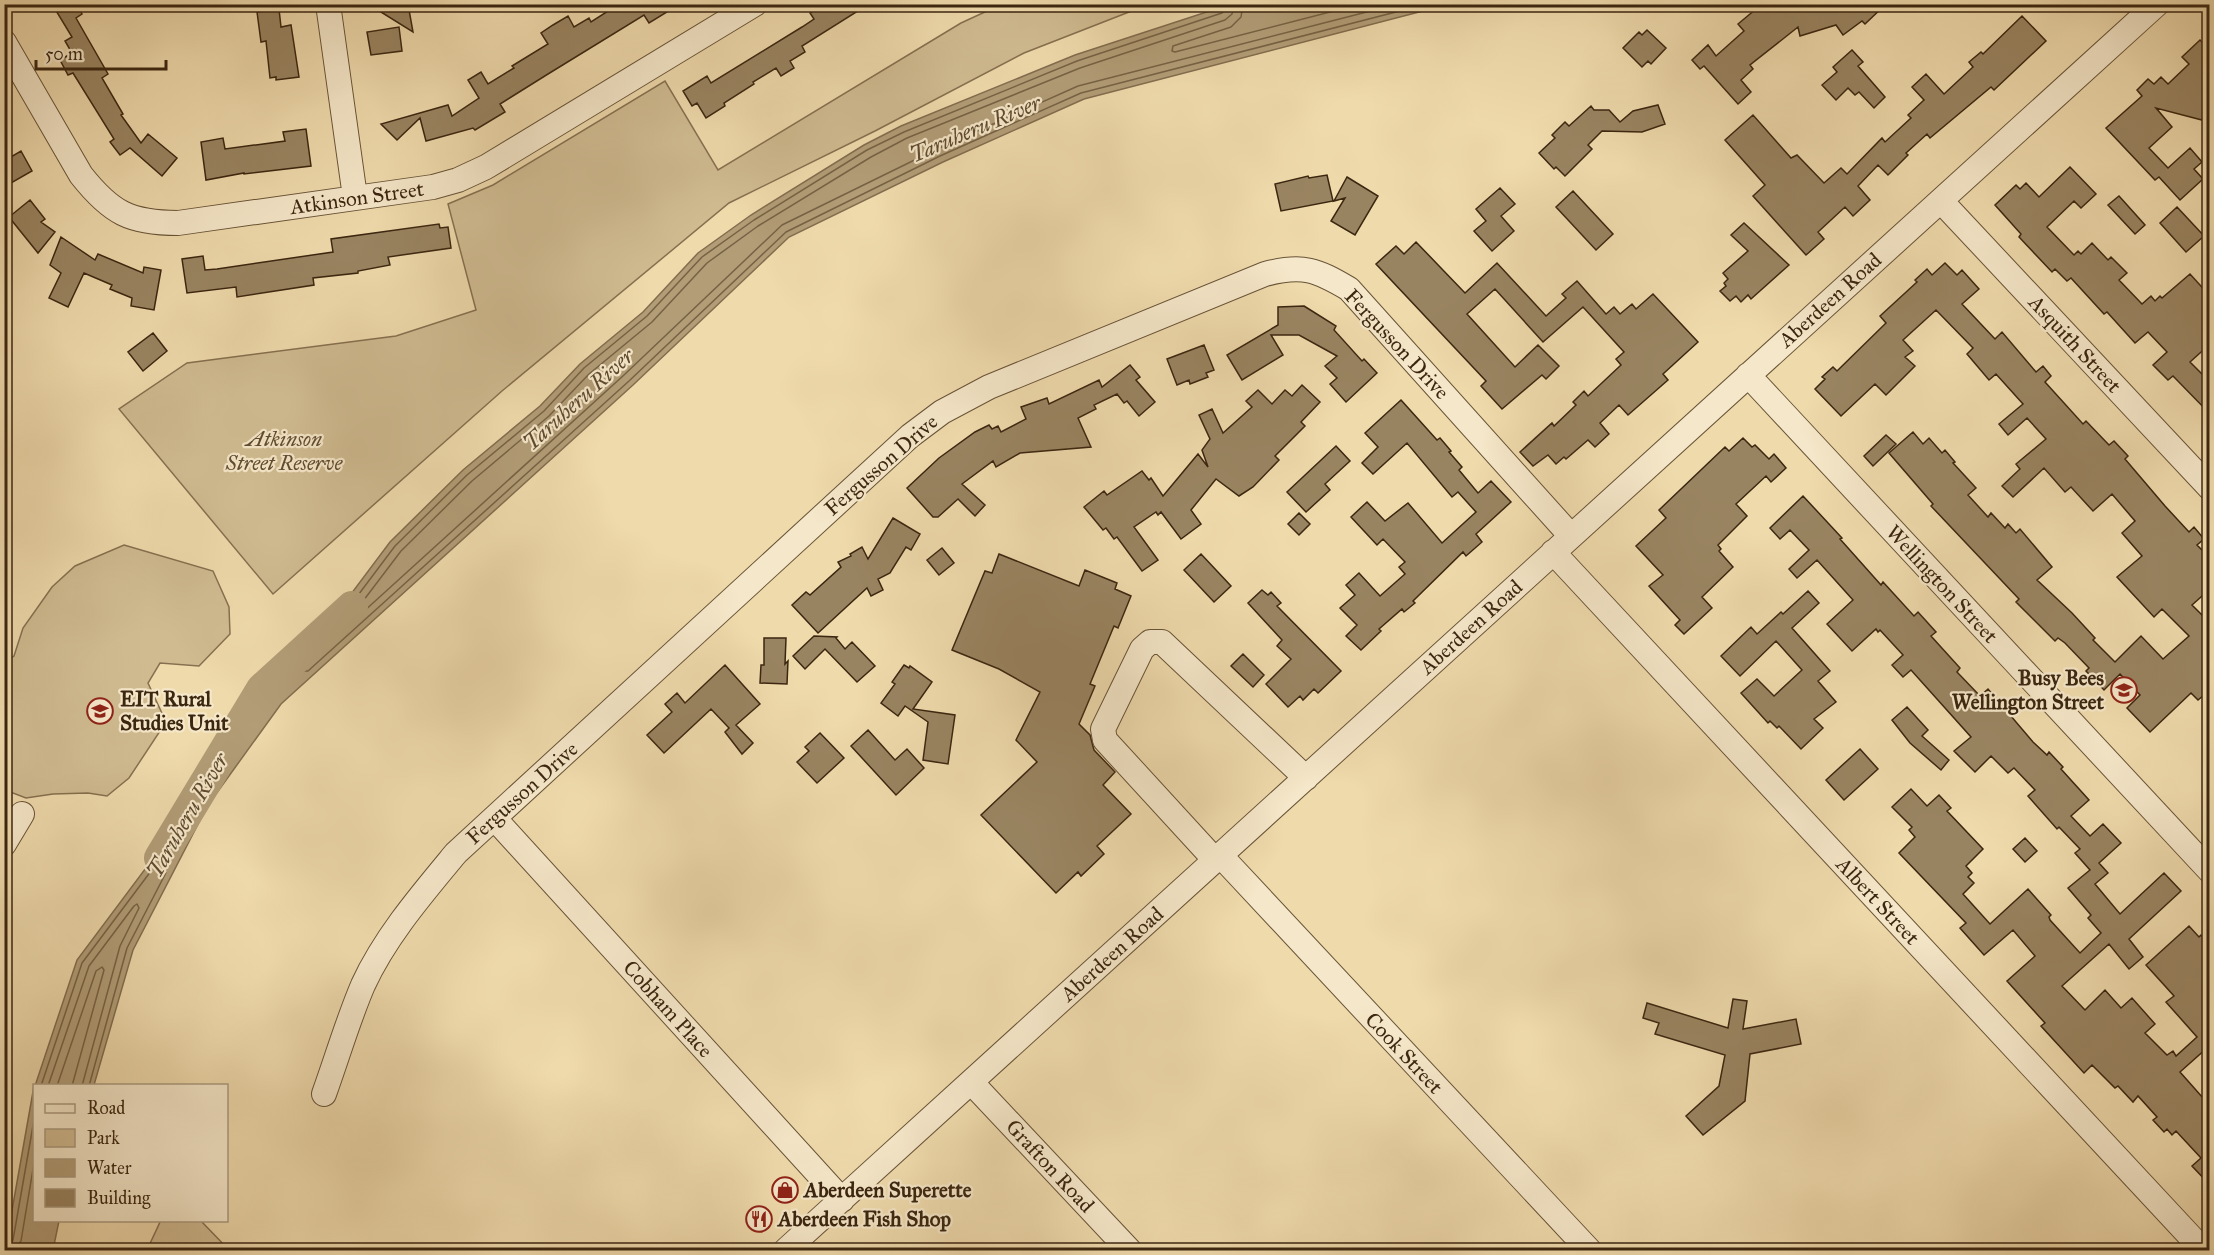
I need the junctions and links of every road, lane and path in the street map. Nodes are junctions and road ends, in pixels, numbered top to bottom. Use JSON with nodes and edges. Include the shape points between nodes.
{"nodes":[{"id":1,"x":328,"y":4,"type":"edge"},
{"id":2,"x":754,"y":4,"type":"edge"},
{"id":3,"x":2157,"y":4,"type":"edge"},
{"id":4,"x":4,"y":42,"type":"edge"},
{"id":5,"x":355,"y":197,"type":"junction"},
{"id":6,"x":1941,"y":201,"type":"junction"},
{"id":7,"x":1748,"y":375,"type":"junction"},
{"id":8,"x":2210,"y":488,"type":"edge"},
{"id":9,"x":1571,"y":536,"type":"junction"},
{"id":10,"x":1553,"y":552,"type":"junction"},
{"id":11,"x":1306,"y":778,"type":"junction"},
{"id":12,"x":22,"y":814,"type":"dead end"},
{"id":13,"x":495,"y":819,"type":"junction"},
{"id":14,"x":4,"y":844,"type":"edge"},
{"id":15,"x":1218,"y":858,"type":"junction"},
{"id":16,"x":2210,"y":871,"type":"edge"},
{"id":17,"x":971,"y":1082,"type":"junction"},
{"id":18,"x":324,"y":1094,"type":"dead end"},
{"id":19,"x":842,"y":1200,"type":"junction"},
{"id":20,"x":786,"y":1251,"type":"edge"},
{"id":21,"x":1129,"y":1251,"type":"edge"},
{"id":22,"x":1588,"y":1251,"type":"edge"},
{"id":23,"x":2203,"y":1251,"type":"edge"}],
"edges":[{"from":1,"to":5,"type":"street"},
{"from":2,"to":5,"type":"street","name":"Atkinson Street","via":[[468,176],[433,187]]},
{"from":3,"to":6,"type":"street","name":"Aberdeen Road"},
{"from":4,"to":5,"type":"street","name":"Atkinson Street","via":[[81,176],[108,205],[130,217],[151,223],[178,223]]},
{"from":6,"to":7,"type":"street","name":"Aberdeen Road"},
{"from":6,"to":8,"type":"street","name":"Asquith Street"},
{"from":7,"to":9,"type":"street","name":"Aberdeen Road"},
{"from":7,"to":16,"type":"street","name":"Wellington Street"},
{"from":9,"to":10,"type":"street","name":"Aberdeen Road"},
{"from":9,"to":13,"type":"street","name":"Fergusson Drive","via":[[1349,289],[1305,269],[1265,274],[989,387],[942,412],[910,436]]},
{"from":10,"to":11,"type":"street","name":"Aberdeen Road"},
{"from":10,"to":23,"type":"street","name":"Albert Street"},
{"from":11,"to":15,"type":"street","name":"Aberdeen Road"},
{"from":11,"to":15,"type":"street","name":"Cook Street","via":[[1162,642],[1150,642],[1142,649],[1103,729],[1105,740]]},
{"from":12,"to":14,"type":"street"},
{"from":13,"to":18,"type":"street","name":"Fergusson Drive","via":[[456,853],[388,942],[363,985]]},
{"from":13,"to":19,"type":"street","name":"Cobham Place"},
{"from":15,"to":17,"type":"street","name":"Aberdeen Road"},
{"from":15,"to":22,"type":"street","name":"Cook Street"},
{"from":17,"to":19,"type":"street","name":"Aberdeen Road"},
{"from":17,"to":21,"type":"street","name":"Grafton Road"},
{"from":19,"to":20,"type":"street","name":"Aberdeen Road"}]}
